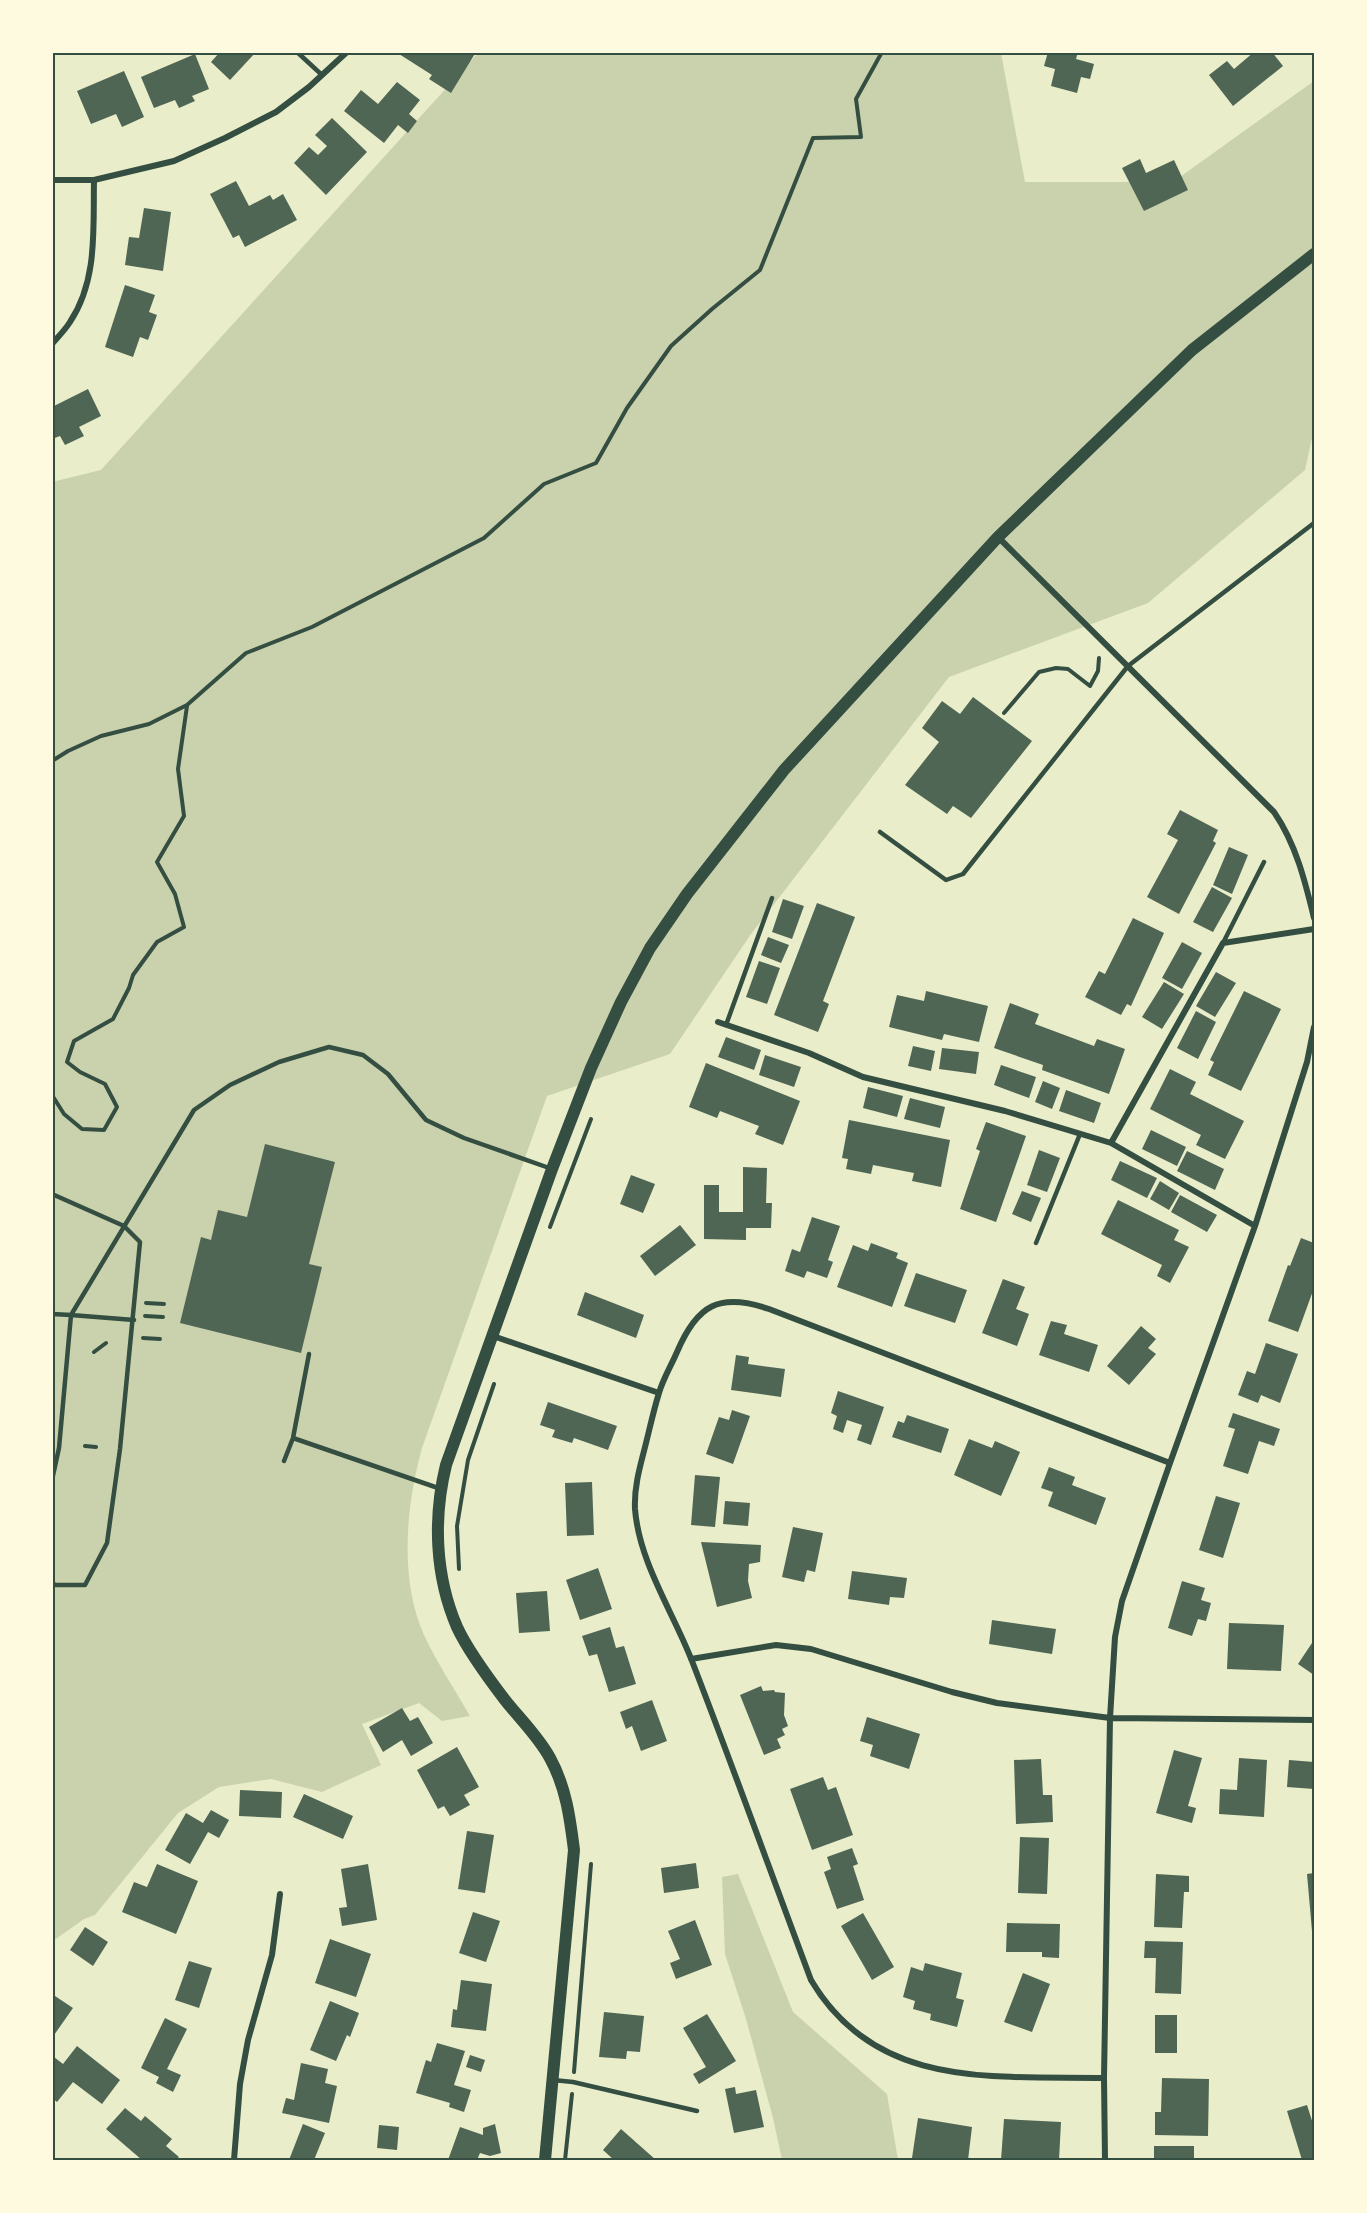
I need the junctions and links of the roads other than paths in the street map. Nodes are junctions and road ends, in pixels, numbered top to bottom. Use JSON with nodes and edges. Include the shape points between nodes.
{"nodes":[{"id":1,"x":297,"y":52,"type":"edge"},
{"id":2,"x":346,"y":53,"type":"edge"},
{"id":3,"x":322,"y":75,"type":"junction"},
{"id":4,"x":52,"y":180,"type":"edge"},
{"id":5,"x":94,"y":180,"type":"junction"},
{"id":6,"x":1314,"y":254,"type":"edge"},
{"id":7,"x":52,"y":345,"type":"edge"},
{"id":8,"x":1314,"y":523,"type":"edge"},
{"id":9,"x":998,"y":537,"type":"junction"},
{"id":10,"x":1128,"y":666,"type":"junction"},
{"id":11,"x":880,"y":832,"type":"dead end"},
{"id":12,"x":1264,"y":862,"type":"dead end"},
{"id":13,"x":772,"y":898,"type":"dead end"},
{"id":14,"x":1314,"y":918,"type":"edge"},
{"id":15,"x":1314,"y":929,"type":"edge"},
{"id":16,"x":1223,"y":943,"type":"junction"},
{"id":17,"x":718,"y":1022,"type":"dead end"},
{"id":18,"x":726,"y":1025,"type":"junction"},
{"id":19,"x":1314,"y":1027,"type":"edge"},
{"id":20,"x":1080,"y":1134,"type":"junction"},
{"id":21,"x":1111,"y":1143,"type":"junction"},
{"id":22,"x":552,"y":1169,"type":"junction"},
{"id":23,"x":52,"y":1194,"type":"edge"},
{"id":24,"x":124,"y":1226,"type":"junction"},
{"id":25,"x":1255,"y":1226,"type":"junction"},
{"id":26,"x":1036,"y":1243,"type":"dead end"},
{"id":27,"x":52,"y":1314,"type":"edge"},
{"id":28,"x":71,"y":1314,"type":"junction"},
{"id":29,"x":134,"y":1320,"type":"junction"},
{"id":30,"x":493,"y":1336,"type":"junction"},
{"id":31,"x":309,"y":1354,"type":"dead end"},
{"id":32,"x":659,"y":1393,"type":"junction"},
{"id":33,"x":293,"y":1438,"type":"junction"},
{"id":34,"x":284,"y":1461,"type":"dead end"},
{"id":35,"x":1170,"y":1463,"type":"junction"},
{"id":36,"x":52,"y":1480,"type":"edge"},
{"id":37,"x":441,"y":1489,"type":"junction"},
{"id":38,"x":52,"y":1582,"type":"edge"},
{"id":39,"x":691,"y":1659,"type":"junction"},
{"id":40,"x":1110,"y":1718,"type":"junction"},
{"id":41,"x":1314,"y":1720,"type":"edge"},
{"id":42,"x":280,"y":1894,"type":"dead end"},
{"id":43,"x":1104,"y":2079,"type":"junction"},
{"id":44,"x":553,"y":2080,"type":"junction"},
{"id":45,"x":697,"y":2111,"type":"dead end"},
{"id":46,"x":234,"y":2160,"type":"edge"},
{"id":47,"x":545,"y":2160,"type":"edge"},
{"id":48,"x":1105,"y":2160,"type":"edge"}],
"edges":[{"from":1,"to":3,"type":"lane"},
{"from":2,"to":3,"type":"street"},
{"from":3,"to":5,"type":"street","via":[[276,112],[225,138],[174,161]]},
{"from":4,"to":5,"type":"street"},
{"from":5,"to":7,"type":"street","via":[[93,257],[86,289],[71,321]]},
{"from":6,"to":9,"type":"main road","via":[[1192,350]]},
{"from":8,"to":10,"type":"lane"},
{"from":9,"to":10,"type":"street"},
{"from":9,"to":22,"type":"main road","via":[[784,770],[687,894],[650,948],[621,1002]]},
{"from":10,"to":11,"type":"lane","via":[[963,874],[946,880]]},
{"from":10,"to":14,"type":"street","via":[[1274,812],[1287,830]]},
{"from":12,"to":16,"type":"lane"},
{"from":13,"to":18,"type":"lane"},
{"from":15,"to":16,"type":"street"},
{"from":16,"to":21,"type":"street"},
{"from":17,"to":18,"type":"street"},
{"from":18,"to":20,"type":"street","via":[[809,1053],[863,1077],[1005,1111]]},
{"from":19,"to":25,"type":"street","via":[[1307,1062]]},
{"from":20,"to":21,"type":"street"},
{"from":20,"to":26,"type":"lane"},
{"from":21,"to":25,"type":"street"},
{"from":22,"to":24,"type":"lane","via":[[464,1138],[426,1120],[388,1074],[363,1055],[329,1047],[279,1062],[230,1085],[194,1110]]},
{"from":22,"to":30,"type":"main road"},
{"from":23,"to":24,"type":"lane"},
{"from":24,"to":28,"type":"lane"},
{"from":24,"to":29,"type":"lane","via":[[140,1242]]},
{"from":25,"to":35,"type":"street"},
{"from":27,"to":28,"type":"lane"},
{"from":28,"to":29,"type":"lane"},
{"from":28,"to":36,"type":"lane","via":[[59,1448]]},
{"from":29,"to":38,"type":"lane","via":[[107,1543],[85,1585]]},
{"from":30,"to":32,"type":"street"},
{"from":30,"to":37,"type":"main road"},
{"from":31,"to":33,"type":"lane"},
{"from":32,"to":35,"type":"street","via":[[687,1329],[698,1316],[714,1305],[750,1303]]},
{"from":32,"to":39,"type":"street","via":[[636,1482],[635,1508],[652,1570]]},
{"from":33,"to":34,"type":"lane"},
{"from":33,"to":37,"type":"lane"},
{"from":35,"to":40,"type":"street","via":[[1122,1601],[1115,1637]]},
{"from":37,"to":44,"type":"main road","via":[[437,1523],[440,1554],[458,1627],[504,1699],[550,1758],[571,1819],[574,1850]]},
{"from":39,"to":40,"type":"street","via":[[776,1645],[810,1649],[998,1703]]},
{"from":39,"to":43,"type":"street","via":[[811,1980],[845,2025],[877,2046],[940,2071]]},
{"from":40,"to":41,"type":"street"},
{"from":40,"to":43,"type":"street"},
{"from":42,"to":46,"type":"street","via":[[272,1955],[240,2084]]},
{"from":43,"to":48,"type":"street"},
{"from":44,"to":45,"type":"lane"},
{"from":44,"to":47,"type":"main road"}]}
